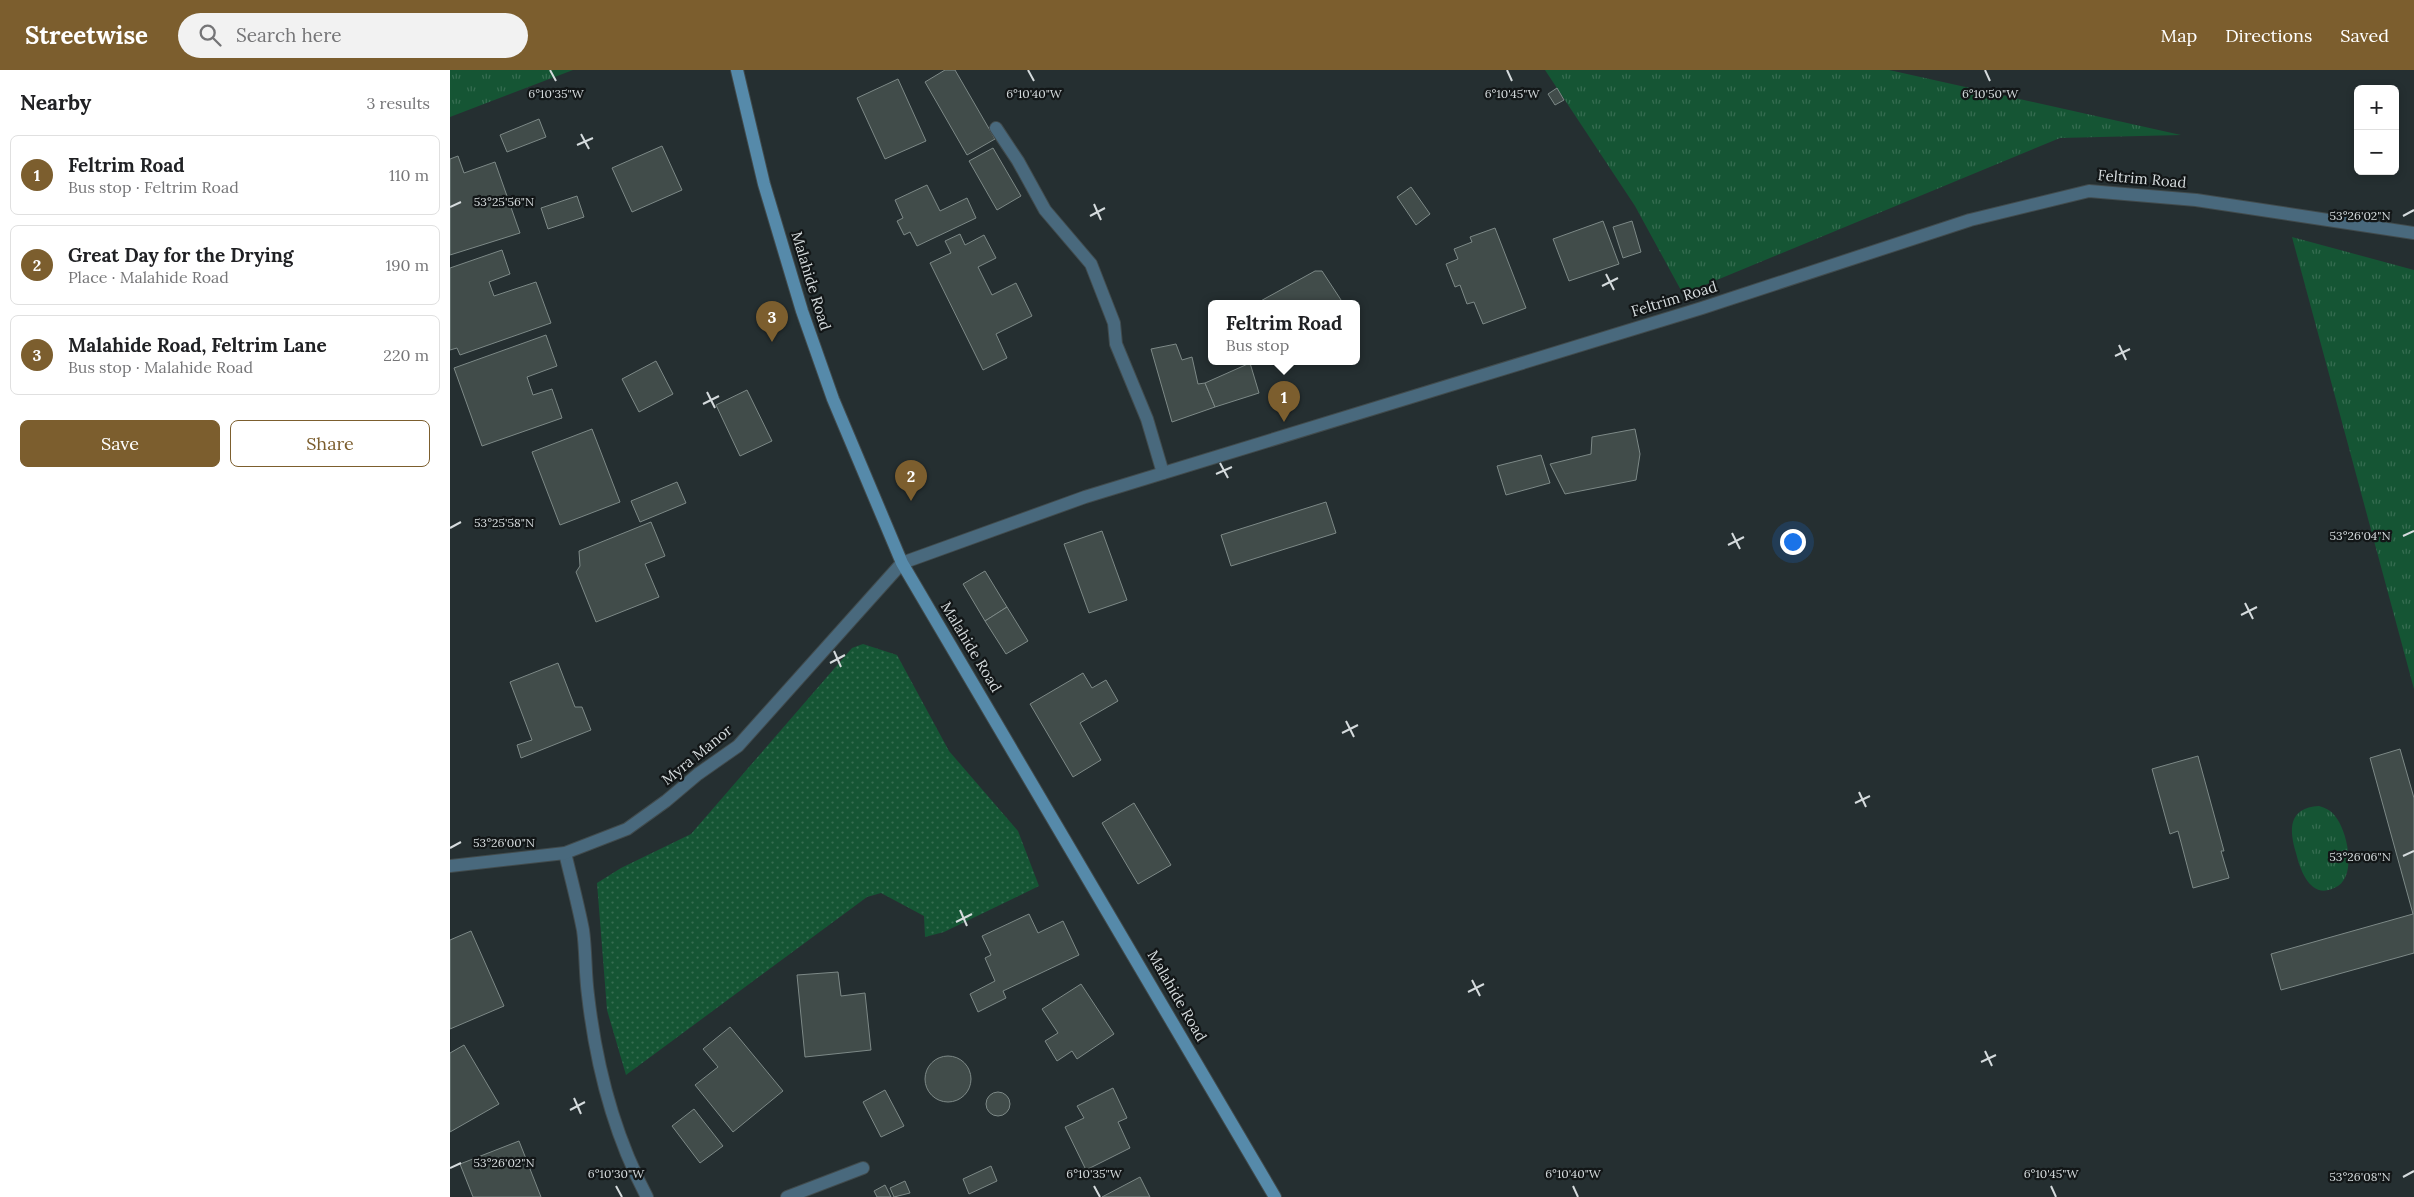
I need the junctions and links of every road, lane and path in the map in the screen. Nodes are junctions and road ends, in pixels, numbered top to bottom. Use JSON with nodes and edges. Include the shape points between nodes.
{"nodes":[{"id":1,"x":737,"y":70,"type":"edge"},
{"id":2,"x":996,"y":128,"type":"dead end"},
{"id":3,"x":2414,"y":233,"type":"edge"},
{"id":4,"x":1163,"y":473,"type":"junction"},
{"id":5,"x":902,"y":563,"type":"junction"},
{"id":6,"x":565,"y":853,"type":"junction"},
{"id":7,"x":450,"y":866,"type":"edge"},
{"id":8,"x":863,"y":1168,"type":"dead end"},
{"id":9,"x":647,"y":1197,"type":"edge"},
{"id":10,"x":786,"y":1197,"type":"edge"},
{"id":11,"x":1275,"y":1197,"type":"edge"}],
"edges":[{"from":1,"to":5,"type":"main road","name":"Malahide Road","via":[[764,184],[802,311],[833,399]]},
{"from":2,"to":4,"type":"street","via":[[1045,210],[1091,264],[1114,323],[1116,344],[1147,419]]},
{"from":3,"to":4,"type":"street","name":"Feltrim Road","via":[[2196,200],[2089,191],[1970,220],[1702,308]]},
{"from":4,"to":5,"type":"street","name":"Feltrim Road","via":[[1085,497]]},
{"from":5,"to":6,"type":"street","name":"Myra Manor","via":[[738,746],[627,829]]},
{"from":5,"to":11,"type":"main road","name":"Malahide Road"},
{"from":6,"to":7,"type":"street","name":"Myra Manor"},
{"from":6,"to":9,"type":"street","via":[[583,932],[598,1057],[612,1114],[632,1168]]},
{"from":8,"to":10,"type":"street"}]}
